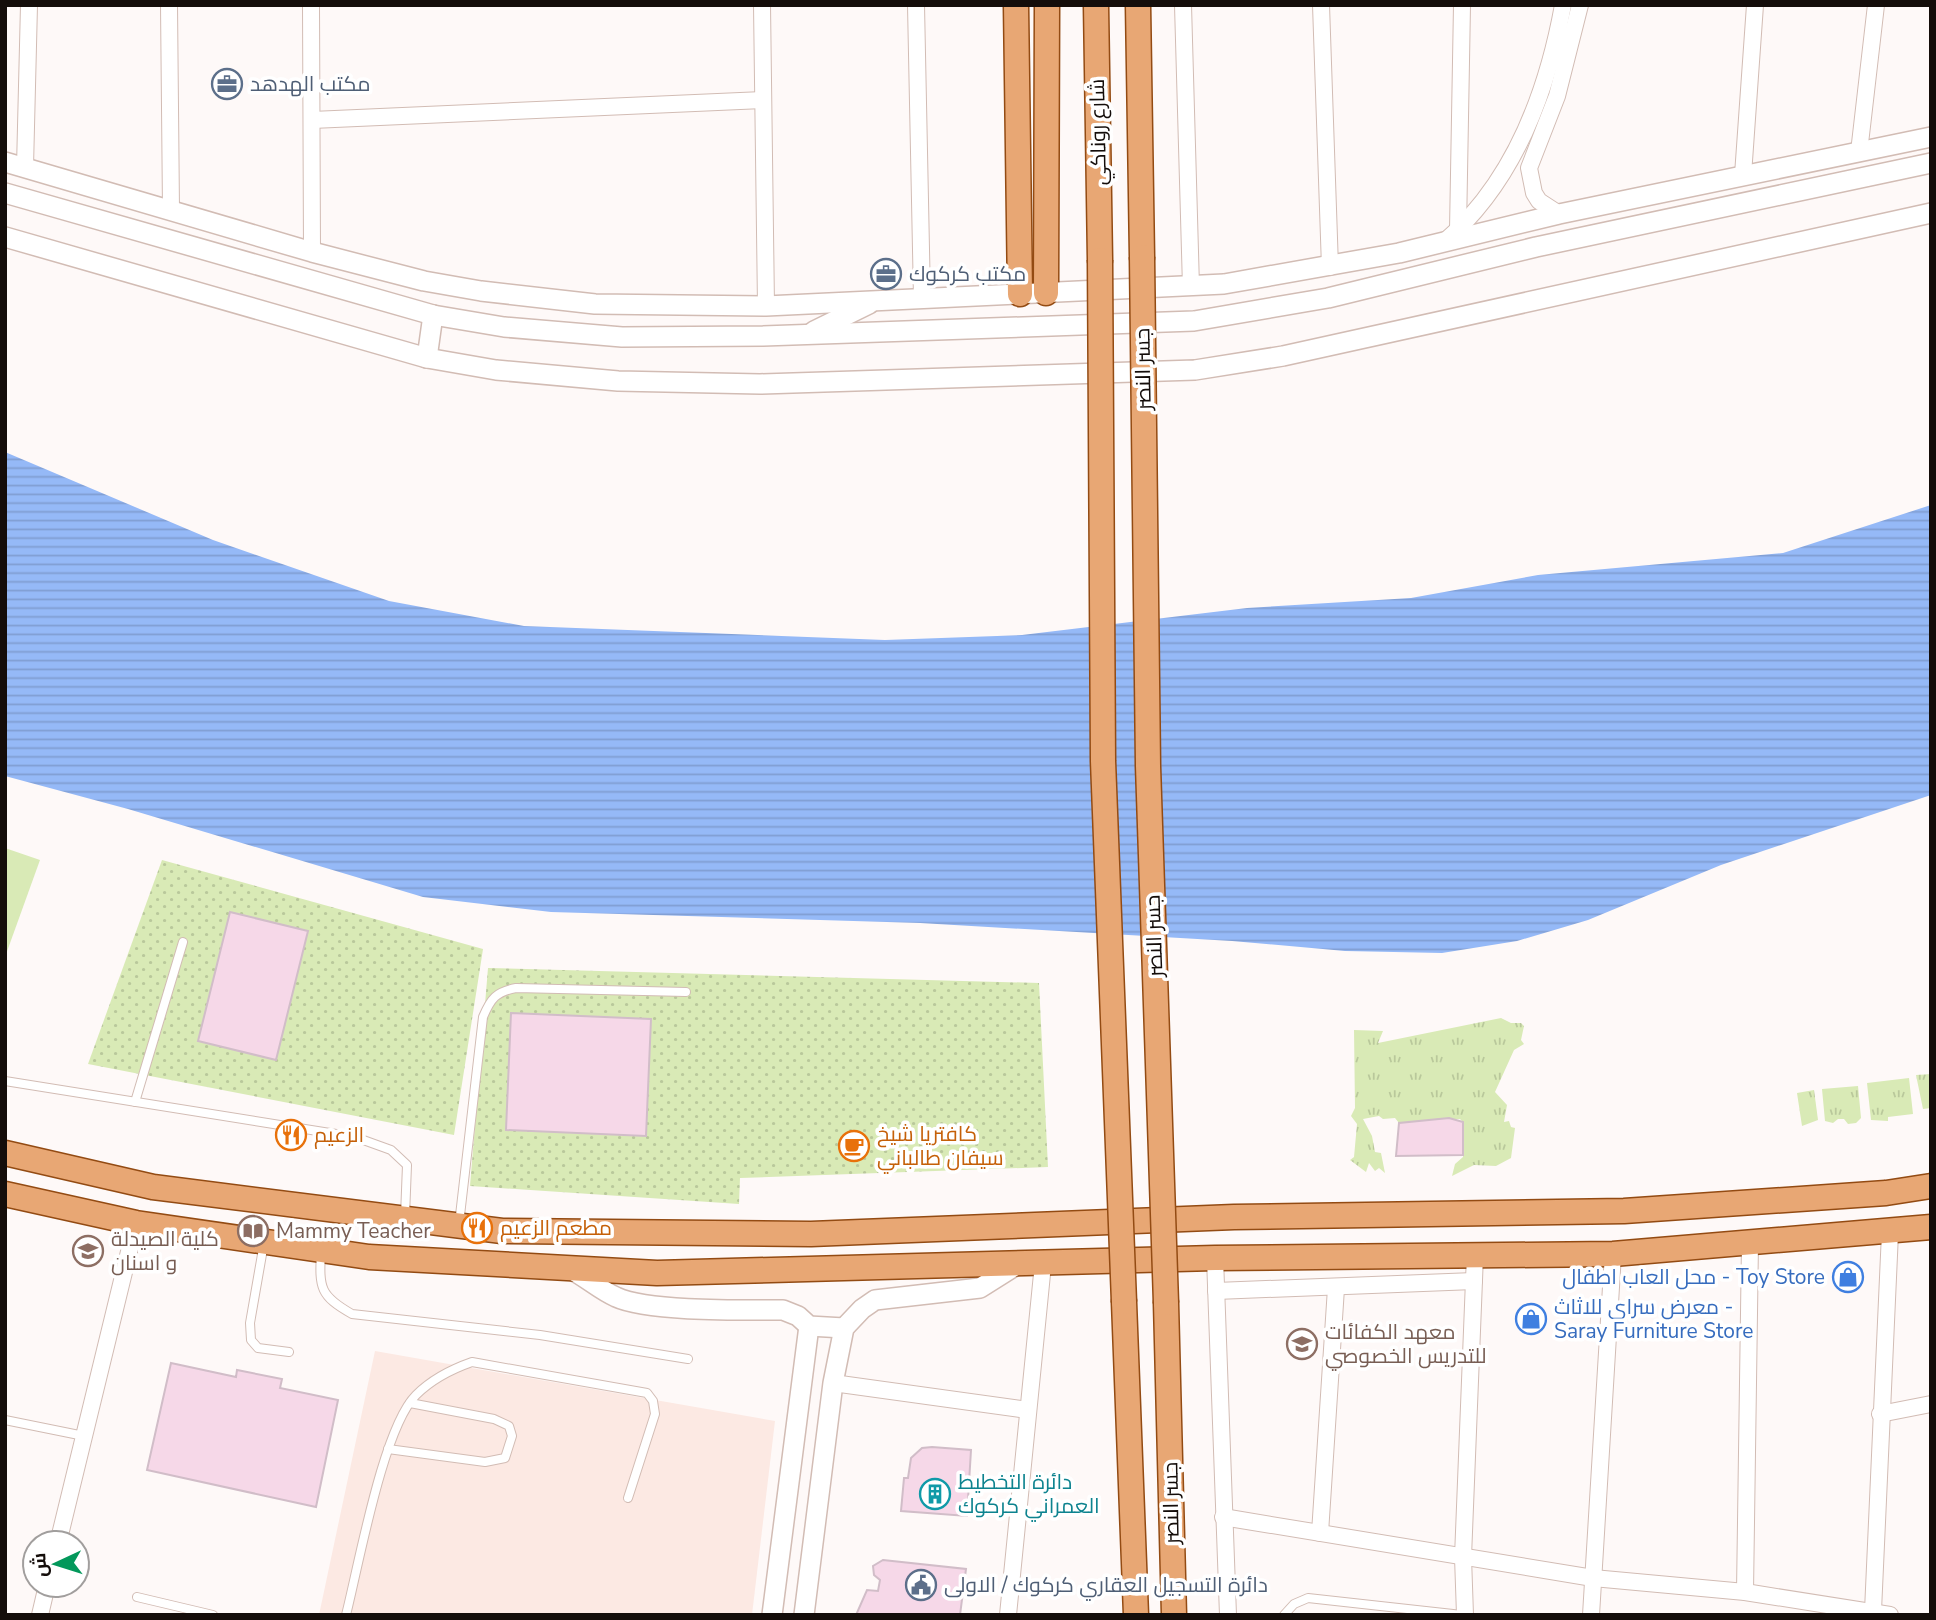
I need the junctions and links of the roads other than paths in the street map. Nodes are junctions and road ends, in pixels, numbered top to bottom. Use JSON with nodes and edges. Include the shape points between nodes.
{"nodes":[{"id":1,"x":29,"y":5,"type":"edge"},
{"id":2,"x":169,"y":5,"type":"edge"},
{"id":3,"x":311,"y":5,"type":"edge"},
{"id":4,"x":762,"y":5,"type":"edge"},
{"id":5,"x":916,"y":5,"type":"edge"},
{"id":6,"x":1016,"y":5,"type":"edge"},
{"id":7,"x":1046,"y":5,"type":"edge"},
{"id":8,"x":1096,"y":5,"type":"edge"},
{"id":9,"x":1138,"y":5,"type":"edge"},
{"id":10,"x":1182,"y":5,"type":"edge"},
{"id":11,"x":1321,"y":5,"type":"edge"},
{"id":12,"x":1462,"y":5,"type":"edge"},
{"id":13,"x":1563,"y":5,"type":"edge"},
{"id":14,"x":1580,"y":5,"type":"edge"},
{"id":15,"x":1755,"y":5,"type":"edge"},
{"id":16,"x":1876,"y":5,"type":"edge"},
{"id":17,"x":763,"y":100,"type":"junction"},
{"id":18,"x":312,"y":120,"type":"junction"},
{"id":19,"x":1931,"y":136,"type":"edge"},
{"id":20,"x":1520,"y":139,"type":"junction"},
{"id":21,"x":1537,"y":147,"type":"junction"},
{"id":22,"x":1859,"y":152,"type":"junction"},
{"id":23,"x":5,"y":162,"type":"edge"},
{"id":24,"x":1931,"y":163,"type":"edge"},
{"id":25,"x":24,"y":167,"type":"junction"},
{"id":26,"x":1743,"y":175,"type":"junction"},
{"id":27,"x":5,"y":193,"type":"edge"},
{"id":28,"x":171,"y":210,"type":"junction"},
{"id":29,"x":1931,"y":213,"type":"edge"},
{"id":30,"x":1559,"y":214,"type":"junction"},
{"id":31,"x":1451,"y":236,"type":"junction"},
{"id":32,"x":5,"y":237,"type":"edge"},
{"id":33,"x":312,"y":253,"type":"junction"},
{"id":34,"x":1399,"y":253,"type":"junction"},
{"id":35,"x":1142,"y":257,"type":"joint"},
{"id":36,"x":1100,"y":260,"type":"joint"},
{"id":37,"x":1330,"y":267,"type":"junction"},
{"id":38,"x":1406,"y":280,"type":"junction"},
{"id":39,"x":1192,"y":287,"type":"junction"},
{"id":40,"x":1046,"y":293,"type":"junction"},
{"id":41,"x":1020,"y":294,"type":"junction"},
{"id":42,"x":922,"y":298,"type":"junction"},
{"id":43,"x":876,"y":300,"type":"junction"},
{"id":44,"x":766,"y":306,"type":"junction"},
{"id":45,"x":433,"y":315,"type":"junction"},
{"id":46,"x":806,"y":335,"type":"junction"},
{"id":47,"x":426,"y":358,"type":"junction"},
{"id":48,"x":183,"y":942,"type":"dead end"},
{"id":49,"x":686,"y":992,"type":"dead end"},
{"id":50,"x":5,"y":1081,"type":"edge"},
{"id":51,"x":135,"y":1102,"type":"junction"},
{"id":52,"x":5,"y":1153,"type":"edge"},
{"id":53,"x":1931,"y":1186,"type":"edge"},
{"id":54,"x":5,"y":1194,"type":"edge"},
{"id":55,"x":405,"y":1219,"type":"junction"},
{"id":56,"x":136,"y":1223,"type":"junction"},
{"id":57,"x":459,"y":1224,"type":"junction"},
{"id":58,"x":1931,"y":1227,"type":"edge"},
{"id":59,"x":1890,"y":1233,"type":"junction"},
{"id":60,"x":264,"y":1242,"type":"junction"},
{"id":61,"x":1750,"y":1243,"type":"junction"},
{"id":62,"x":321,"y":1250,"type":"junction"},
{"id":63,"x":1614,"y":1254,"type":"junction"},
{"id":64,"x":1475,"y":1255,"type":"junction"},
{"id":65,"x":1215,"y":1258,"type":"junction"},
{"id":66,"x":1043,"y":1264,"type":"junction"},
{"id":67,"x":1015,"y":1266,"type":"junction"},
{"id":68,"x":569,"y":1268,"type":"junction"},
{"id":69,"x":1474,"y":1281,"type":"junction"},
{"id":70,"x":1336,"y":1288,"type":"junction"},
{"id":71,"x":1216,"y":1292,"type":"junction"},
{"id":72,"x":809,"y":1326,"type":"junction"},
{"id":73,"x":844,"y":1328,"type":"junction"},
{"id":74,"x":289,"y":1352,"type":"dead end"},
{"id":75,"x":688,"y":1359,"type":"dead end"},
{"id":76,"x":832,"y":1383,"type":"junction"},
{"id":77,"x":410,"y":1403,"type":"junction"},
{"id":78,"x":1931,"y":1404,"type":"edge"},
{"id":79,"x":1028,"y":1410,"type":"junction"},
{"id":80,"x":1880,"y":1414,"type":"junction"},
{"id":81,"x":5,"y":1420,"type":"edge"},
{"id":82,"x":87,"y":1436,"type":"junction"},
{"id":83,"x":388,"y":1449,"type":"junction"},
{"id":84,"x":628,"y":1498,"type":"dead end"},
{"id":85,"x":1223,"y":1517,"type":"junction"},
{"id":86,"x":62,"y":1529,"type":"edge"},
{"id":87,"x":1320,"y":1533,"type":"junction"},
{"id":88,"x":1464,"y":1556,"type":"junction"},
{"id":89,"x":1135,"y":1558,"type":"junction"},
{"id":90,"x":1594,"y":1578,"type":"junction"},
{"id":91,"x":1745,"y":1592,"type":"junction"},
{"id":92,"x":137,"y":1597,"type":"dead end"},
{"id":93,"x":1798,"y":1608,"type":"edge"},
{"id":94,"x":1873,"y":1611,"type":"junction"},
{"id":95,"x":213,"y":1615,"type":"edge"},
{"id":96,"x":346,"y":1615,"type":"edge"},
{"id":97,"x":772,"y":1615,"type":"edge"},
{"id":98,"x":804,"y":1615,"type":"edge"},
{"id":99,"x":1008,"y":1615,"type":"edge"},
{"id":100,"x":1123,"y":1615,"type":"edge"},
{"id":101,"x":1136,"y":1615,"type":"edge"},
{"id":102,"x":1174,"y":1615,"type":"edge"},
{"id":103,"x":1228,"y":1615,"type":"edge"},
{"id":104,"x":1284,"y":1615,"type":"edge"},
{"id":105,"x":1463,"y":1615,"type":"edge"},
{"id":106,"x":1591,"y":1615,"type":"edge"},
{"id":107,"x":1890,"y":1615,"type":"edge"}],
"edges":[{"from":1,"to":25,"type":"street"},
{"from":2,"to":28,"type":"street"},
{"from":3,"to":18,"type":"street"},
{"from":4,"to":17,"type":"street"},
{"from":5,"to":42,"type":"street"},
{"from":6,"to":41,"type":"main road"},
{"from":7,"to":40,"type":"main road"},
{"from":8,"to":36,"type":"main road","name":"شارع روناكي"},
{"from":9,"to":35,"type":"main road","name":"شارع روناكي"},
{"from":10,"to":39,"type":"street"},
{"from":11,"to":37,"type":"street"},
{"from":12,"to":31,"type":"street"},
{"from":13,"to":20,"type":"street","via":[[1544,82]]},
{"from":14,"to":21,"type":"street","via":[[1560,84]]},
{"from":15,"to":26,"type":"street"},
{"from":16,"to":22,"type":"street"},
{"from":17,"to":18,"type":"street"},
{"from":17,"to":44,"type":"street"},
{"from":18,"to":33,"type":"street"},
{"from":19,"to":22,"type":"street"},
{"from":20,"to":21,"type":"street"},
{"from":20,"to":31,"type":"street","via":[[1483,203]]},
{"from":21,"to":30,"type":"street","via":[[1530,185],[1539,201]]},
{"from":22,"to":26,"type":"street"},
{"from":23,"to":25,"type":"street"},
{"from":24,"to":38,"type":"street","via":[[1536,247]]},
{"from":25,"to":28,"type":"street"},
{"from":26,"to":30,"type":"street"},
{"from":27,"to":45,"type":"street"},
{"from":28,"to":33,"type":"street"},
{"from":29,"to":47,"type":"street","via":[[1283,356],[1195,370],[747,383],[618,381],[496,370]]},
{"from":30,"to":31,"type":"street"},
{"from":31,"to":34,"type":"street"},
{"from":32,"to":47,"type":"street"},
{"from":33,"to":44,"type":"street","via":[[424,281],[538,299],[653,307]]},
{"from":34,"to":37,"type":"street"},
{"from":34,"to":38,"type":"street"},
{"from":35,"to":102,"type":"main road","name":"جسر النصر","bridge":true,"via":[[1148,766]]},
{"from":36,"to":89,"type":"main road","name":"جسر النصر","bridge":true,"via":[[1103,761]]},
{"from":37,"to":39,"type":"street"},
{"from":38,"to":46,"type":"street","via":[[1194,321]]},
{"from":39,"to":40,"type":"street"},
{"from":40,"to":41,"type":"street"},
{"from":41,"to":42,"type":"street"},
{"from":42,"to":43,"type":"street"},
{"from":43,"to":44,"type":"street"},
{"from":43,"to":46,"type":"street"},
{"from":45,"to":46,"type":"street","via":[[504,327],[622,337]]},
{"from":45,"to":47,"type":"street"},
{"from":48,"to":51,"type":"lane"},
{"from":49,"to":57,"type":"lane","via":[[516,988],[492,996],[483,1017]]},
{"from":50,"to":51,"type":"lane"},
{"from":51,"to":55,"type":"lane","via":[[355,1137],[391,1150],[407,1165]]},
{"from":52,"to":55,"type":"main road","via":[[153,1187]]},
{"from":53,"to":57,"type":"main road","via":[[1624,1211],[1234,1217],[811,1234],[502,1231]]},
{"from":54,"to":56,"type":"main road"},
{"from":55,"to":57,"type":"main road"},
{"from":56,"to":60,"type":"main road"},
{"from":56,"to":82,"type":"street"},
{"from":58,"to":59,"type":"main road"},
{"from":59,"to":61,"type":"main road"},
{"from":59,"to":80,"type":"street"},
{"from":60,"to":62,"type":"main road"},
{"from":60,"to":74,"type":"lane","via":[[251,1340],[258,1348]]},
{"from":61,"to":63,"type":"main road"},
{"from":61,"to":91,"type":"street"},
{"from":62,"to":68,"type":"main road","via":[[369,1257]]},
{"from":62,"to":75,"type":"lane","via":[[319,1283],[330,1302],[352,1314],[540,1335]]},
{"from":63,"to":64,"type":"main road"},
{"from":63,"to":90,"type":"street"},
{"from":64,"to":65,"type":"main road"},
{"from":64,"to":69,"type":"street"},
{"from":65,"to":66,"type":"main road"},
{"from":65,"to":71,"type":"street"},
{"from":66,"to":67,"type":"main road"},
{"from":66,"to":79,"type":"street"},
{"from":67,"to":68,"type":"main road","via":[[657,1273]]},
{"from":67,"to":73,"type":"street","via":[[980,1288],[875,1300]]},
{"from":68,"to":72,"type":"street","via":[[628,1302],[783,1310]]},
{"from":69,"to":70,"type":"street"},
{"from":69,"to":88,"type":"street"},
{"from":70,"to":71,"type":"street"},
{"from":70,"to":87,"type":"street"},
{"from":71,"to":85,"type":"street"},
{"from":72,"to":73,"type":"street"},
{"from":72,"to":97,"type":"street"},
{"from":73,"to":76,"type":"street"},
{"from":76,"to":79,"type":"street"},
{"from":76,"to":98,"type":"street"},
{"from":77,"to":83,"type":"lane"},
{"from":77,"to":83,"type":"lane","via":[[509,1426],[512,1436],[505,1458],[485,1462]]},
{"from":77,"to":84,"type":"lane","via":[[451,1370],[472,1362],[647,1393],[655,1414]]},
{"from":78,"to":80,"type":"street"},
{"from":79,"to":99,"type":"street"},
{"from":80,"to":94,"type":"street"},
{"from":81,"to":82,"type":"lane"},
{"from":82,"to":86,"type":"street"},
{"from":83,"to":96,"type":"lane"},
{"from":85,"to":87,"type":"street"},
{"from":85,"to":103,"type":"street"},
{"from":87,"to":88,"type":"street"},
{"from":88,"to":90,"type":"street"},
{"from":88,"to":105,"type":"street"},
{"from":89,"to":100,"type":"street"},
{"from":89,"to":101,"type":"main road","name":"جسر النصر"},
{"from":90,"to":91,"type":"street"},
{"from":90,"to":106,"type":"street"},
{"from":91,"to":93,"type":"street"},
{"from":92,"to":95,"type":"lane"},
{"from":93,"to":94,"type":"street"},
{"from":94,"to":107,"type":"street"},
{"from":104,"to":105,"type":"lane","via":[[1308,1598]]}]}
